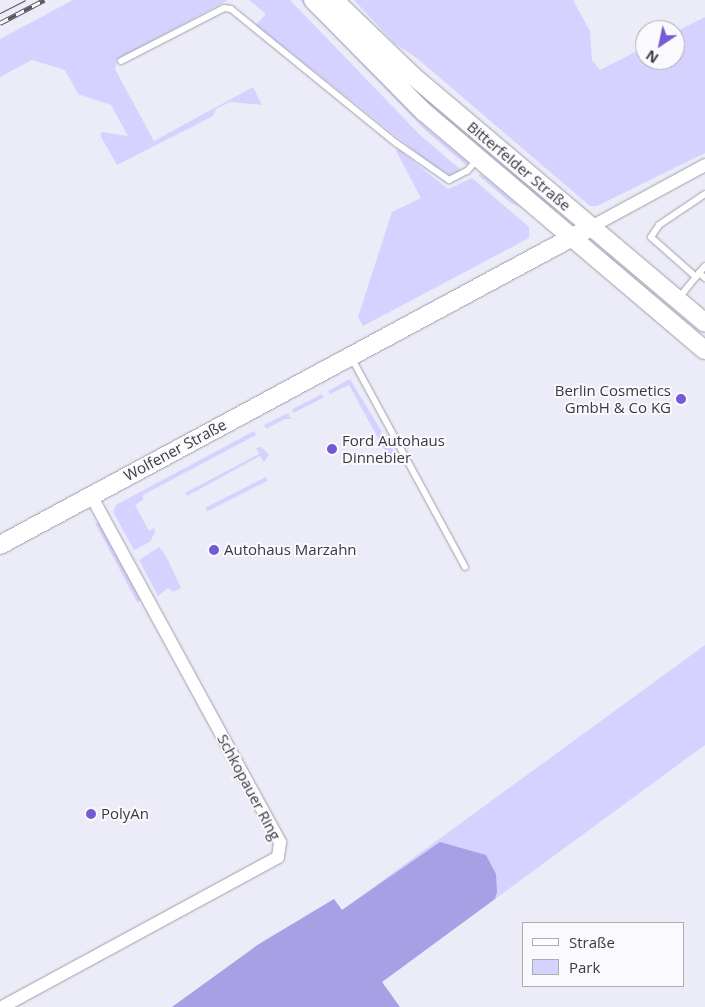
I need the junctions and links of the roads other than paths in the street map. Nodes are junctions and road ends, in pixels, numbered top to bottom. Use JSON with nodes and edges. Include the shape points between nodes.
{"nodes":[{"id":1,"x":312,"y":0,"type":"edge"},
{"id":2,"x":337,"y":2,"type":"edge"},
{"id":3,"x":345,"y":33,"type":"junction"},
{"id":4,"x":121,"y":61,"type":"dead end"},
{"id":5,"x":478,"y":159,"type":"junction"},
{"id":6,"x":705,"y":165,"type":"edge"},
{"id":7,"x":705,"y":194,"type":"edge"},
{"id":8,"x":591,"y":227,"type":"junction"},
{"id":9,"x":571,"y":237,"type":"junction"},
{"id":10,"x":705,"y":266,"type":"edge"},
{"id":11,"x":698,"y":275,"type":"junction"},
{"id":12,"x":705,"y":278,"type":"edge"},
{"id":13,"x":677,"y":300,"type":"junction"},
{"id":14,"x":695,"y":326,"type":"edge"},
{"id":15,"x":705,"y":350,"type":"edge"},
{"id":16,"x":351,"y":356,"type":"junction"},
{"id":17,"x":91,"y":496,"type":"junction"},
{"id":18,"x":0,"y":545,"type":"edge"},
{"id":19,"x":465,"y":567,"type":"dead end"},
{"id":20,"x":1,"y":1007,"type":"edge"}],
"edges":[{"from":1,"to":3,"type":"main road","name":"Bitterfelder Straße"},
{"from":2,"to":3,"type":"main road","name":"Bitterfelder Straße"},
{"from":2,"to":8,"type":"main road","name":"Bitterfelder Straße","via":[[401,66]]},
{"from":3,"to":5,"type":"main road","name":"Bitterfelder Straße","via":[[424,112]]},
{"from":4,"to":5,"type":"lane","via":[[224,8],[231,9],[350,107],[449,180],[469,170]]},
{"from":5,"to":9,"type":"main road","name":"Bitterfelder Straße"},
{"from":6,"to":8,"type":"street"},
{"from":7,"to":11,"type":"lane","via":[[659,226],[651,237]]},
{"from":8,"to":9,"type":"main road","name":"Wolfener Straße"},
{"from":8,"to":13,"type":"main road","name":"Bitterfelder Straße"},
{"from":9,"to":14,"type":"main road","name":"Bitterfelder Straße"},
{"from":9,"to":16,"type":"main road","name":"Wolfener Straße"},
{"from":10,"to":11,"type":"lane"},
{"from":11,"to":12,"type":"lane"},
{"from":11,"to":13,"type":"lane"},
{"from":13,"to":14,"type":"main road","name":"Bitterfelder Straße"},
{"from":14,"to":15,"type":"main road","name":"Bitterfelder Straße"},
{"from":16,"to":17,"type":"main road","name":"Wolfener Straße"},
{"from":16,"to":19,"type":"lane"},
{"from":17,"to":18,"type":"main road","name":"Wolfener Straße"},
{"from":17,"to":20,"type":"street","name":"Schkopauer Ring","via":[[280,842],[278,856]]}]}
